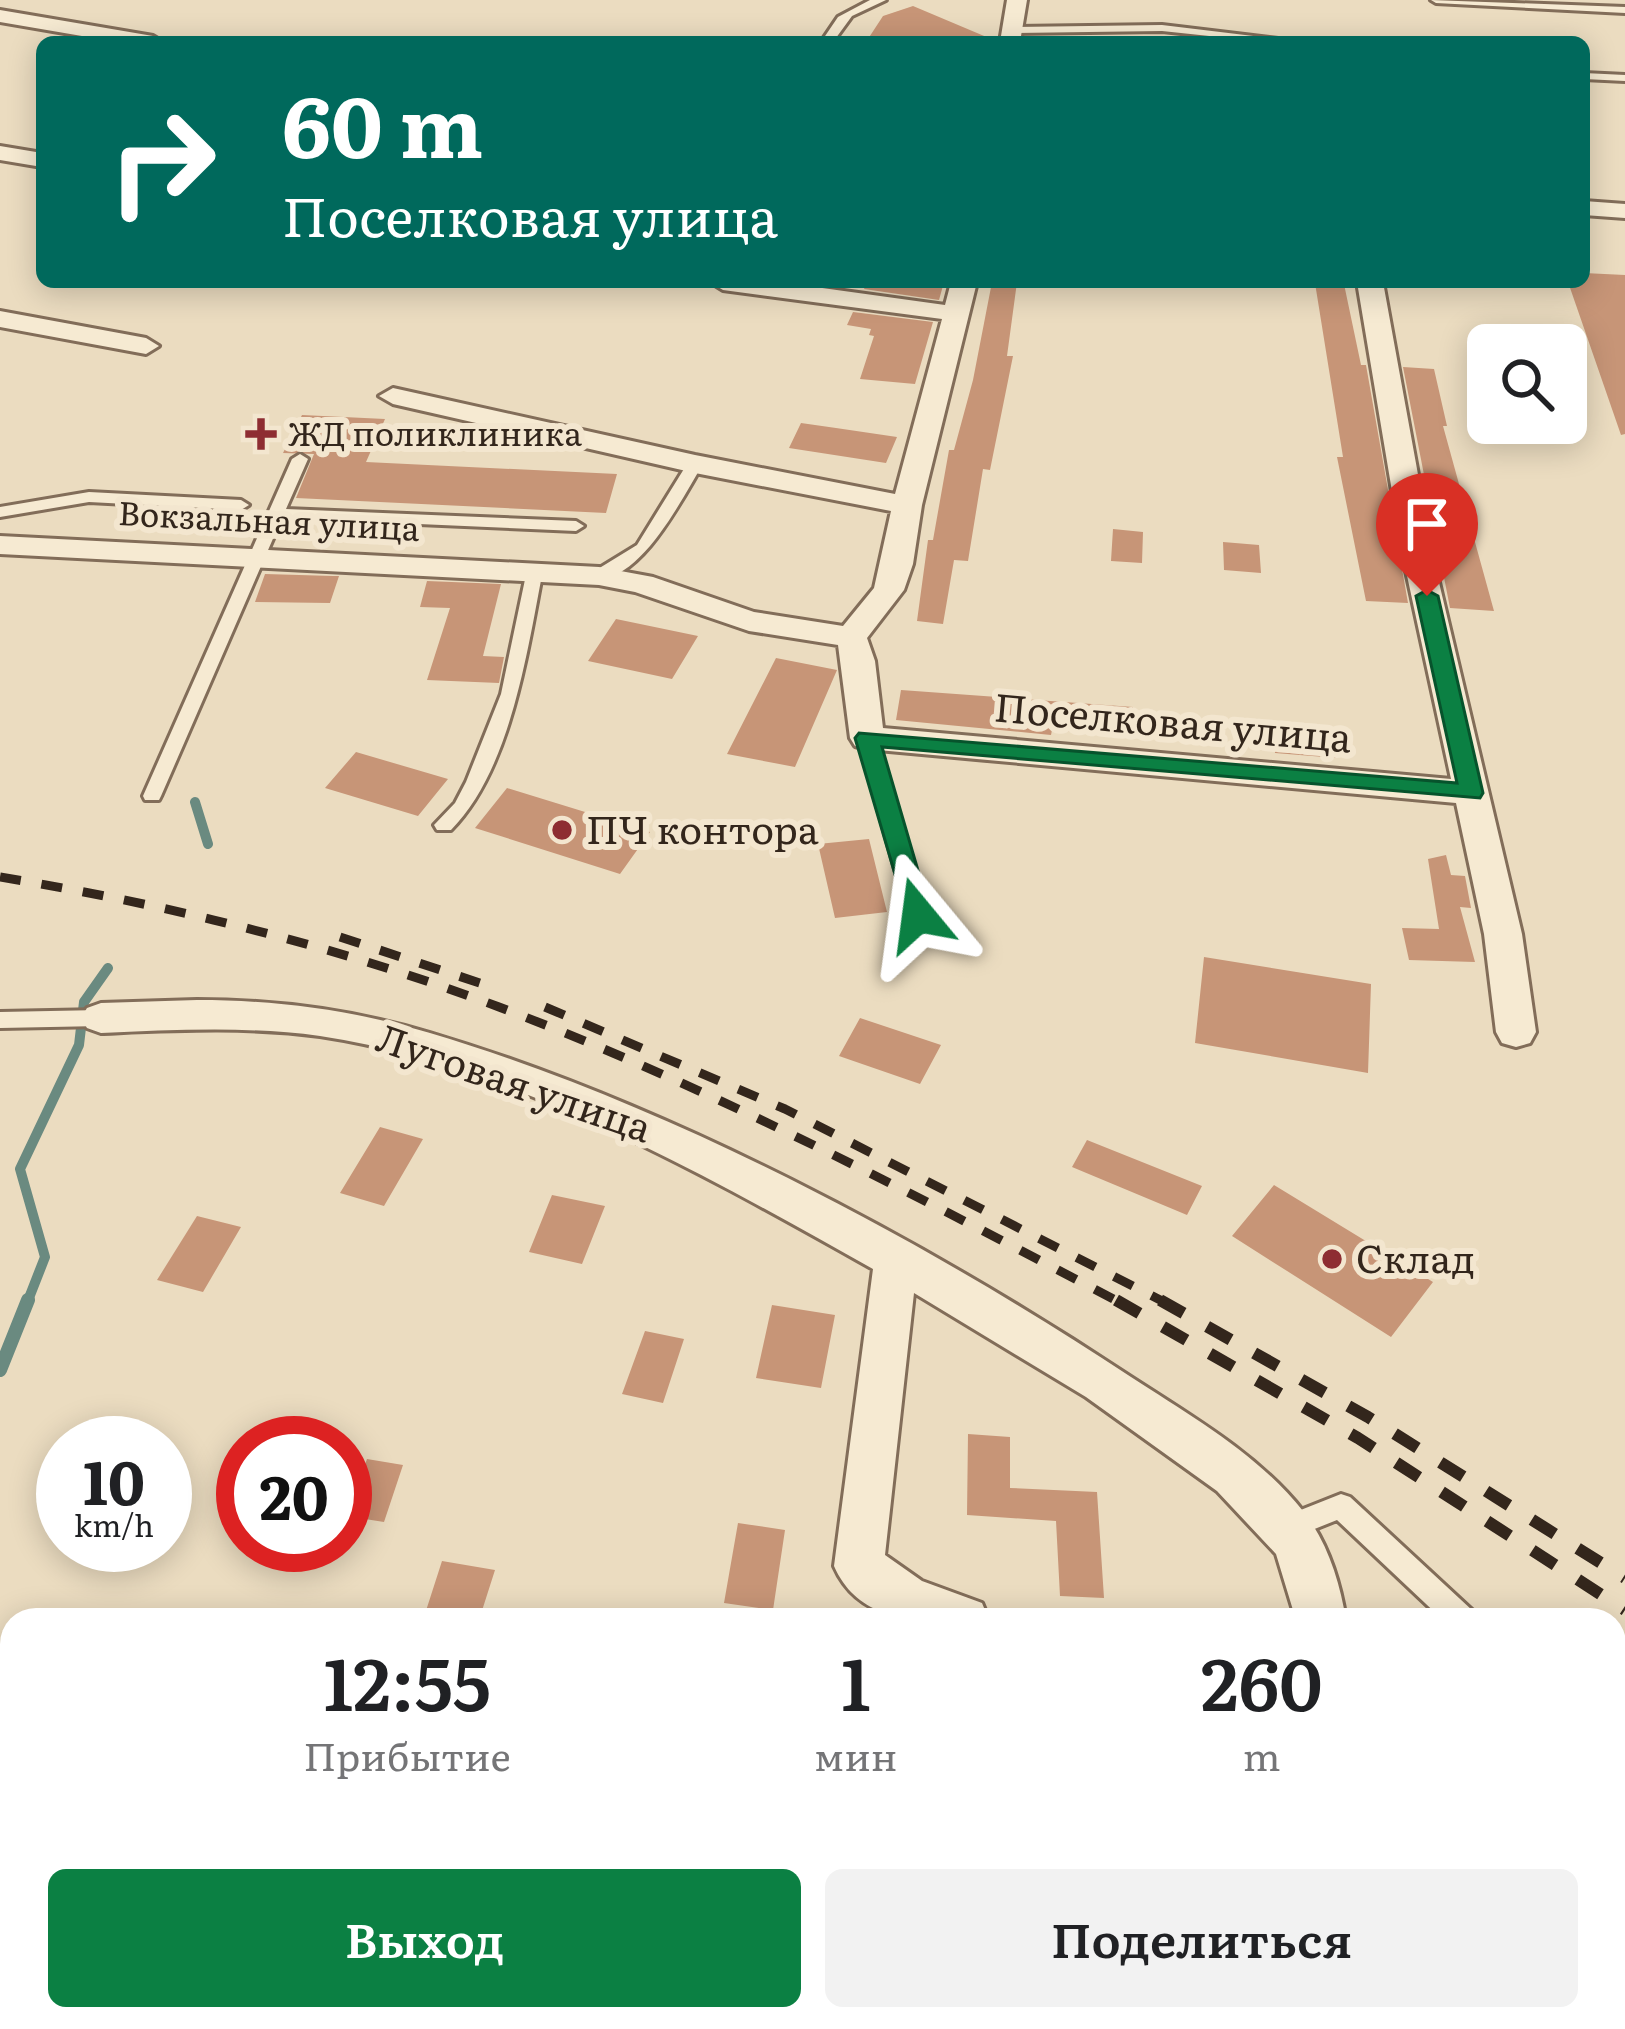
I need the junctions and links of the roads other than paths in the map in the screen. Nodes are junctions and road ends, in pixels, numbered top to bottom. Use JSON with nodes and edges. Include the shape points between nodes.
{"nodes":[{"id":1,"x":881,"y":0,"type":"edge"},
{"id":2,"x":1017,"y":0,"type":"edge"},
{"id":3,"x":1436,"y":0,"type":"edge"},
{"id":4,"x":1625,"y":10,"type":"edge"},
{"id":5,"x":0,"y":16,"type":"edge"},
{"id":6,"x":118,"y":36,"type":"edge"},
{"id":7,"x":830,"y":36,"type":"edge"},
{"id":8,"x":1012,"y":36,"type":"edge"},
{"id":9,"x":1240,"y":36,"type":"edge"},
{"id":10,"x":1590,"y":76,"type":"edge"},
{"id":11,"x":1625,"y":78,"type":"edge"},
{"id":12,"x":0,"y":153,"type":"edge"},
{"id":13,"x":36,"y":159,"type":"edge"},
{"id":14,"x":1590,"y":208,"type":"edge"},
{"id":15,"x":1625,"y":211,"type":"edge"},
{"id":16,"x":767,"y":288,"type":"edge"},
{"id":17,"x":963,"y":288,"type":"edge"},
{"id":18,"x":1371,"y":288,"type":"edge"},
{"id":19,"x":958,"y":314,"type":"junction"},
{"id":20,"x":0,"y":319,"type":"edge"},
{"id":21,"x":146,"y":346,"type":"dead end"},
{"id":22,"x":393,"y":396,"type":"dead end"},
{"id":23,"x":300,"y":459,"type":"dead end"},
{"id":24,"x":694,"y":464,"type":"junction"},
{"id":25,"x":907,"y":505,"type":"junction"},
{"id":26,"x":241,"y":506,"type":"dead end"},
{"id":27,"x":0,"y":512,"type":"edge"},
{"id":28,"x":277,"y":513,"type":"junction"},
{"id":29,"x":576,"y":526,"type":"dead end"},
{"id":30,"x":0,"y":545,"type":"edge"},
{"id":31,"x":258,"y":556,"type":"junction"},
{"id":32,"x":535,"y":569,"type":"junction"},
{"id":33,"x":599,"y":576,"type":"junction"},
{"id":34,"x":851,"y":637,"type":"junction"},
{"id":35,"x":867,"y":738,"type":"junction"},
{"id":36,"x":1471,"y":793,"type":"junction"},
{"id":37,"x":152,"y":796,"type":"dead end"},
{"id":38,"x":444,"y":825,"type":"dead end"},
{"id":39,"x":918,"y":915,"type":"dead end"},
{"id":40,"x":101,"y":1018,"type":"joint"},
{"id":41,"x":0,"y":1020,"type":"edge"},
{"id":42,"x":1516,"y":1032,"type":"dead end"},
{"id":43,"x":896,"y":1261,"type":"junction"},
{"id":44,"x":1287,"y":1528,"type":"junction"},
{"id":45,"x":929,"y":1608,"type":"edge"},
{"id":46,"x":1319,"y":1608,"type":"edge"},
{"id":47,"x":1450,"y":1608,"type":"edge"}],
"edges":[{"from":1,"to":7,"type":"lane","via":[[854,8]]},
{"from":2,"to":8,"type":"street"},
{"from":3,"to":4,"type":"lane"},
{"from":5,"to":6,"type":"street"},
{"from":8,"to":9,"type":"lane","via":[[1162,28]]},
{"from":10,"to":11,"type":"lane"},
{"from":12,"to":13,"type":"street"},
{"from":14,"to":15,"type":"street"},
{"from":16,"to":19,"type":"street"},
{"from":17,"to":19,"type":"street"},
{"from":18,"to":36,"type":"street","via":[[1418,557]]},
{"from":19,"to":25,"type":"street"},
{"from":20,"to":21,"type":"street"},
{"from":22,"to":24,"type":"street"},
{"from":23,"to":28,"type":"lane"},
{"from":24,"to":25,"type":"street"},
{"from":24,"to":33,"type":"lane","via":[[643,548]]},
{"from":25,"to":34,"type":"street","via":[[889,590]]},
{"from":26,"to":27,"type":"lane","via":[[89,497]]},
{"from":28,"to":29,"type":"lane"},
{"from":28,"to":31,"type":"lane"},
{"from":30,"to":31,"type":"street","name":"Вокзальная улица"},
{"from":31,"to":32,"type":"street","name":"Вокзальная улица"},
{"from":31,"to":37,"type":"lane"},
{"from":32,"to":33,"type":"street","name":"Вокзальная улица"},
{"from":32,"to":38,"type":"lane","via":[[510,694],[475,782]]},
{"from":33,"to":34,"type":"street","name":"Вокзальная улица","via":[[749,621]]},
{"from":34,"to":35,"type":"street"},
{"from":35,"to":36,"type":"street","name":"Поселковая улица"},
{"from":35,"to":39,"type":"lane"},
{"from":36,"to":42,"type":"street"},
{"from":40,"to":41,"type":"lane"},
{"from":40,"to":43,"type":"street","name":"Луговая улица","via":[[233,1013],[354,1028],[479,1066],[655,1131]]},
{"from":43,"to":44,"type":"street","name":"Луговая улица","via":[[1045,1343],[1211,1458]]},
{"from":43,"to":45,"type":"street","via":[[859,1566]]},
{"from":44,"to":46,"type":"street","name":"Луговая улица"},
{"from":44,"to":47,"type":"lane","via":[[1341,1506]]}]}
